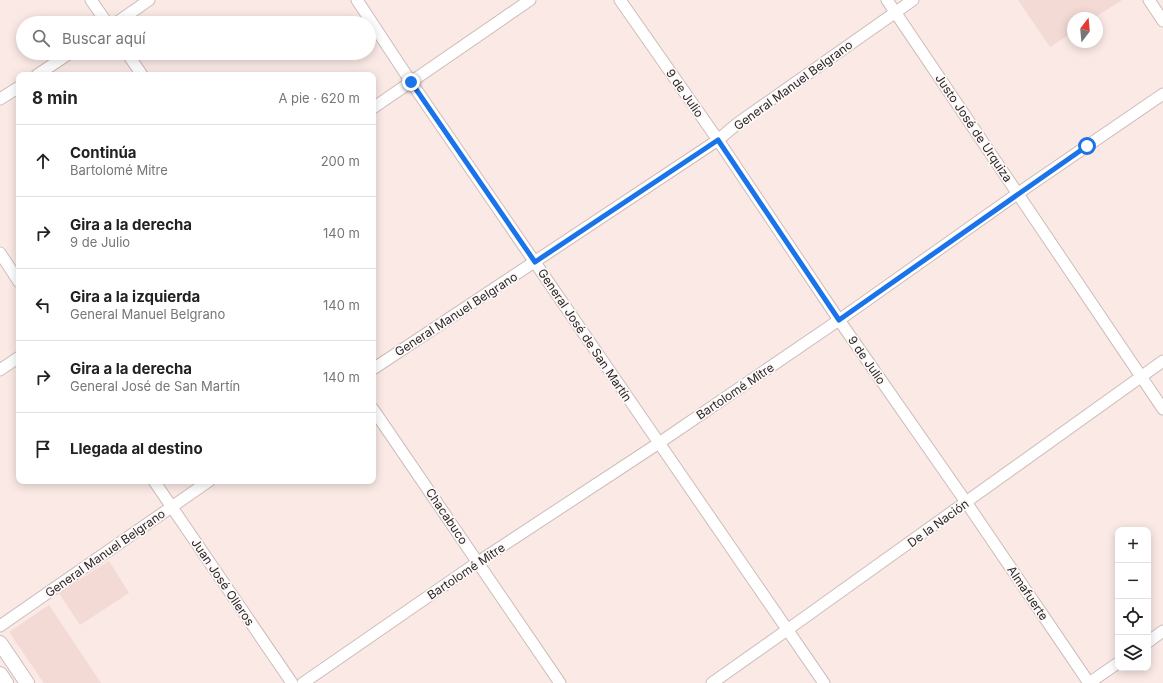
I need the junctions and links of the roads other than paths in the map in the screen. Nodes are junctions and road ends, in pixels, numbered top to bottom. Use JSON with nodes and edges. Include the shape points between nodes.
{"nodes":[{"id":1,"x":91,"y":0,"type":"edge"},
{"id":2,"x":149,"y":0,"type":"edge"},
{"id":3,"x":357,"y":0,"type":"edge"},
{"id":4,"x":530,"y":0,"type":"edge"},
{"id":5,"x":620,"y":0,"type":"edge"},
{"id":6,"x":888,"y":0,"type":"edge"},
{"id":7,"x":913,"y":0,"type":"edge"},
{"id":8,"x":1149,"y":0,"type":"edge"},
{"id":9,"x":896,"y":12,"type":"junction"},
{"id":10,"x":102,"y":16,"type":"edge"},
{"id":11,"x":126,"y":16,"type":"edge"},
{"id":12,"x":368,"y":16,"type":"edge"},
{"id":13,"x":1163,"y":21,"type":"edge"},
{"id":14,"x":376,"y":29,"type":"edge"},
{"id":15,"x":60,"y":60,"type":"edge"},
{"id":16,"x":132,"y":60,"type":"edge"},
{"id":17,"x":42,"y":72,"type":"edge"},
{"id":18,"x":140,"y":72,"type":"edge"},
{"id":19,"x":411,"y":82,"type":"junction"},
{"id":20,"x":16,"y":89,"type":"edge"},
{"id":21,"x":1163,"y":94,"type":"edge"},
{"id":22,"x":0,"y":99,"type":"edge"},
{"id":23,"x":376,"y":106,"type":"edge"},
{"id":24,"x":718,"y":140,"type":"junction"},
{"id":25,"x":1017,"y":194,"type":"junction"},
{"id":26,"x":0,"y":253,"type":"edge"},
{"id":27,"x":535,"y":262,"type":"junction"},
{"id":28,"x":16,"y":277,"type":"edge"},
{"id":29,"x":839,"y":320,"type":"junction"},
{"id":30,"x":16,"y":358,"type":"edge"},
{"id":31,"x":1163,"y":361,"type":"edge"},
{"id":32,"x":376,"y":367,"type":"edge"},
{"id":33,"x":0,"y":370,"type":"edge"},
{"id":34,"x":1141,"y":376,"type":"junction"},
{"id":35,"x":1163,"y":409,"type":"edge"},
{"id":36,"x":376,"y":413,"type":"edge"},
{"id":37,"x":659,"y":443,"type":"junction"},
{"id":38,"x":156,"y":484,"type":"edge"},
{"id":39,"x":205,"y":484,"type":"edge"},
{"id":40,"x":966,"y":502,"type":"junction"},
{"id":41,"x":172,"y":507,"type":"junction"},
{"id":42,"x":478,"y":562,"type":"junction"},
{"id":43,"x":0,"y":626,"type":"edge"},
{"id":44,"x":787,"y":630,"type":"junction"},
{"id":45,"x":1163,"y":631,"type":"edge"},
{"id":46,"x":1151,"y":640,"type":"edge"},
{"id":47,"x":0,"y":643,"type":"edge"},
{"id":48,"x":1115,"y":665,"type":"edge"},
{"id":49,"x":0,"y":674,"type":"edge"},
{"id":50,"x":6,"y":683,"type":"edge"},
{"id":51,"x":28,"y":683,"type":"edge"},
{"id":52,"x":292,"y":683,"type":"edge"},
{"id":53,"x":303,"y":683,"type":"edge"},
{"id":54,"x":560,"y":683,"type":"edge"},
{"id":55,"x":712,"y":683,"type":"edge"},
{"id":56,"x":824,"y":683,"type":"edge"},
{"id":57,"x":1089,"y":683,"type":"edge"}],
"edges":[{"from":1,"to":10,"type":"street"},
{"from":2,"to":11,"type":"street"},
{"from":3,"to":12,"type":"street","name":"General José de San Martín"},
{"from":4,"to":19,"type":"street"},
{"from":5,"to":24,"type":"street","name":"9 de Julio"},
{"from":6,"to":9,"type":"street","name":"Justo José de Urquiza"},
{"from":7,"to":9,"type":"street","name":"General Manuel Belgrano"},
{"from":8,"to":13,"type":"street"},
{"from":9,"to":24,"type":"street","name":"General Manuel Belgrano","via":[[738,123]]},
{"from":9,"to":25,"type":"street","name":"Justo José de Urquiza"},
{"from":14,"to":19,"type":"street","name":"General José de San Martín"},
{"from":15,"to":17,"type":"street"},
{"from":16,"to":18,"type":"street"},
{"from":19,"to":23,"type":"street"},
{"from":19,"to":27,"type":"street","name":"General José de San Martín"},
{"from":20,"to":22,"type":"street"},
{"from":21,"to":25,"type":"street","name":"Bartolomé Mitre"},
{"from":24,"to":27,"type":"street","name":"General Manuel Belgrano"},
{"from":24,"to":29,"type":"street","name":"9 de Julio"},
{"from":25,"to":29,"type":"street","name":"Bartolomé Mitre"},
{"from":25,"to":34,"type":"street","name":"Justo José de Urquiza"},
{"from":26,"to":28,"type":"street"},
{"from":27,"to":32,"type":"street","name":"General Manuel Belgrano"},
{"from":27,"to":37,"type":"street","name":"General José de San Martín"},
{"from":29,"to":37,"type":"street","name":"Bartolomé Mitre"},
{"from":29,"to":40,"type":"street","name":"9 de Julio"},
{"from":30,"to":33,"type":"street"},
{"from":31,"to":34,"type":"street","name":"De la Nación"},
{"from":34,"to":35,"type":"street","name":"Justo José de Urquiza"},
{"from":34,"to":40,"type":"street","name":"De la Nación"},
{"from":36,"to":42,"type":"street","name":"Chacabuco"},
{"from":37,"to":42,"type":"street","name":"Bartolomé Mitre"},
{"from":37,"to":44,"type":"street","name":"General José de San Martín"},
{"from":38,"to":41,"type":"street","name":"Juan José Olleros"},
{"from":39,"to":41,"type":"street","name":"General Manuel Belgrano"},
{"from":40,"to":44,"type":"street","name":"De la Nación"},
{"from":40,"to":57,"type":"street","name":"Almafuerte"},
{"from":41,"to":43,"type":"street","name":"General Manuel Belgrano"},
{"from":41,"to":52,"type":"street","name":"Juan José Olleros"},
{"from":42,"to":53,"type":"street","name":"Bartolomé Mitre"},
{"from":42,"to":54,"type":"street","name":"Chacabuco"},
{"from":44,"to":55,"type":"street","name":"De la Nación"},
{"from":44,"to":56,"type":"street","name":"General José de San Martín"},
{"from":45,"to":46,"type":"street"},
{"from":47,"to":51,"type":"main road"},
{"from":48,"to":57,"type":"street"},
{"from":49,"to":50,"type":"main road"}]}
